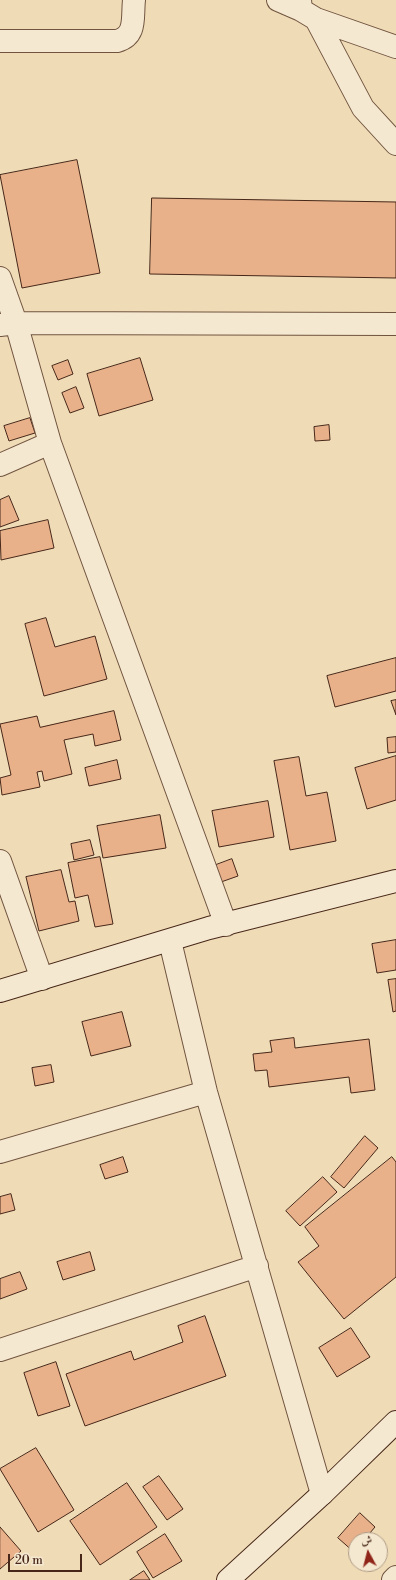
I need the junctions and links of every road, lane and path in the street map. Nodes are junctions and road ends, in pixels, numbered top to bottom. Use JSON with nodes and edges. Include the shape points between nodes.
{"nodes":[{"id":1,"x":134,"y":0,"type":"edge"},
{"id":2,"x":278,"y":0,"type":"edge"},
{"id":3,"x":306,"y":10,"type":"edge"},
{"id":4,"x":0,"y":40,"type":"edge"},
{"id":5,"x":396,"y":46,"type":"edge"},
{"id":6,"x":396,"y":144,"type":"edge"},
{"id":7,"x":0,"y":278,"type":"edge"},
{"id":8,"x":8,"y":324,"type":"edge"},
{"id":9,"x":396,"y":324,"type":"edge"},
{"id":10,"x":50,"y":443,"type":"junction"},
{"id":11,"x":0,"y":465,"type":"edge"},
{"id":12,"x":0,"y":861,"type":"edge"},
{"id":13,"x":396,"y":881,"type":"edge"},
{"id":14,"x":226,"y":925,"type":"junction"},
{"id":15,"x":170,"y":941,"type":"junction"},
{"id":16,"x":42,"y":980,"type":"junction"},
{"id":17,"x":0,"y":991,"type":"edge"},
{"id":18,"x":206,"y":1092,"type":"junction"},
{"id":19,"x":0,"y":1152,"type":"edge"},
{"id":20,"x":257,"y":1266,"type":"junction"},
{"id":21,"x":0,"y":1350,"type":"edge"},
{"id":22,"x":396,"y":1422,"type":"edge"},
{"id":23,"x":322,"y":1494,"type":"junction"},
{"id":24,"x":396,"y":1577,"type":"edge"},
{"id":25,"x":228,"y":1580,"type":"edge"},
{"id":26,"x":393,"y":1580,"type":"edge"}],
"edges":[{"from":1,"to":4,"type":"street","via":[[132,31],[126,39]]},
{"from":2,"to":3,"type":"street"},
{"from":3,"to":5,"type":"street"},
{"from":3,"to":6,"type":"street","via":[[363,108]]},
{"from":7,"to":8,"type":"street"},
{"from":8,"to":9,"type":"street"},
{"from":8,"to":10,"type":"street"},
{"from":10,"to":11,"type":"street"},
{"from":10,"to":14,"type":"street"},
{"from":12,"to":16,"type":"street"},
{"from":13,"to":14,"type":"street"},
{"from":14,"to":15,"type":"street"},
{"from":15,"to":16,"type":"street"},
{"from":15,"to":18,"type":"street"},
{"from":16,"to":17,"type":"street"},
{"from":18,"to":19,"type":"street"},
{"from":18,"to":20,"type":"street"},
{"from":20,"to":21,"type":"street"},
{"from":20,"to":23,"type":"street"},
{"from":22,"to":23,"type":"street"},
{"from":23,"to":25,"type":"street"},
{"from":24,"to":26,"type":"street"}]}
